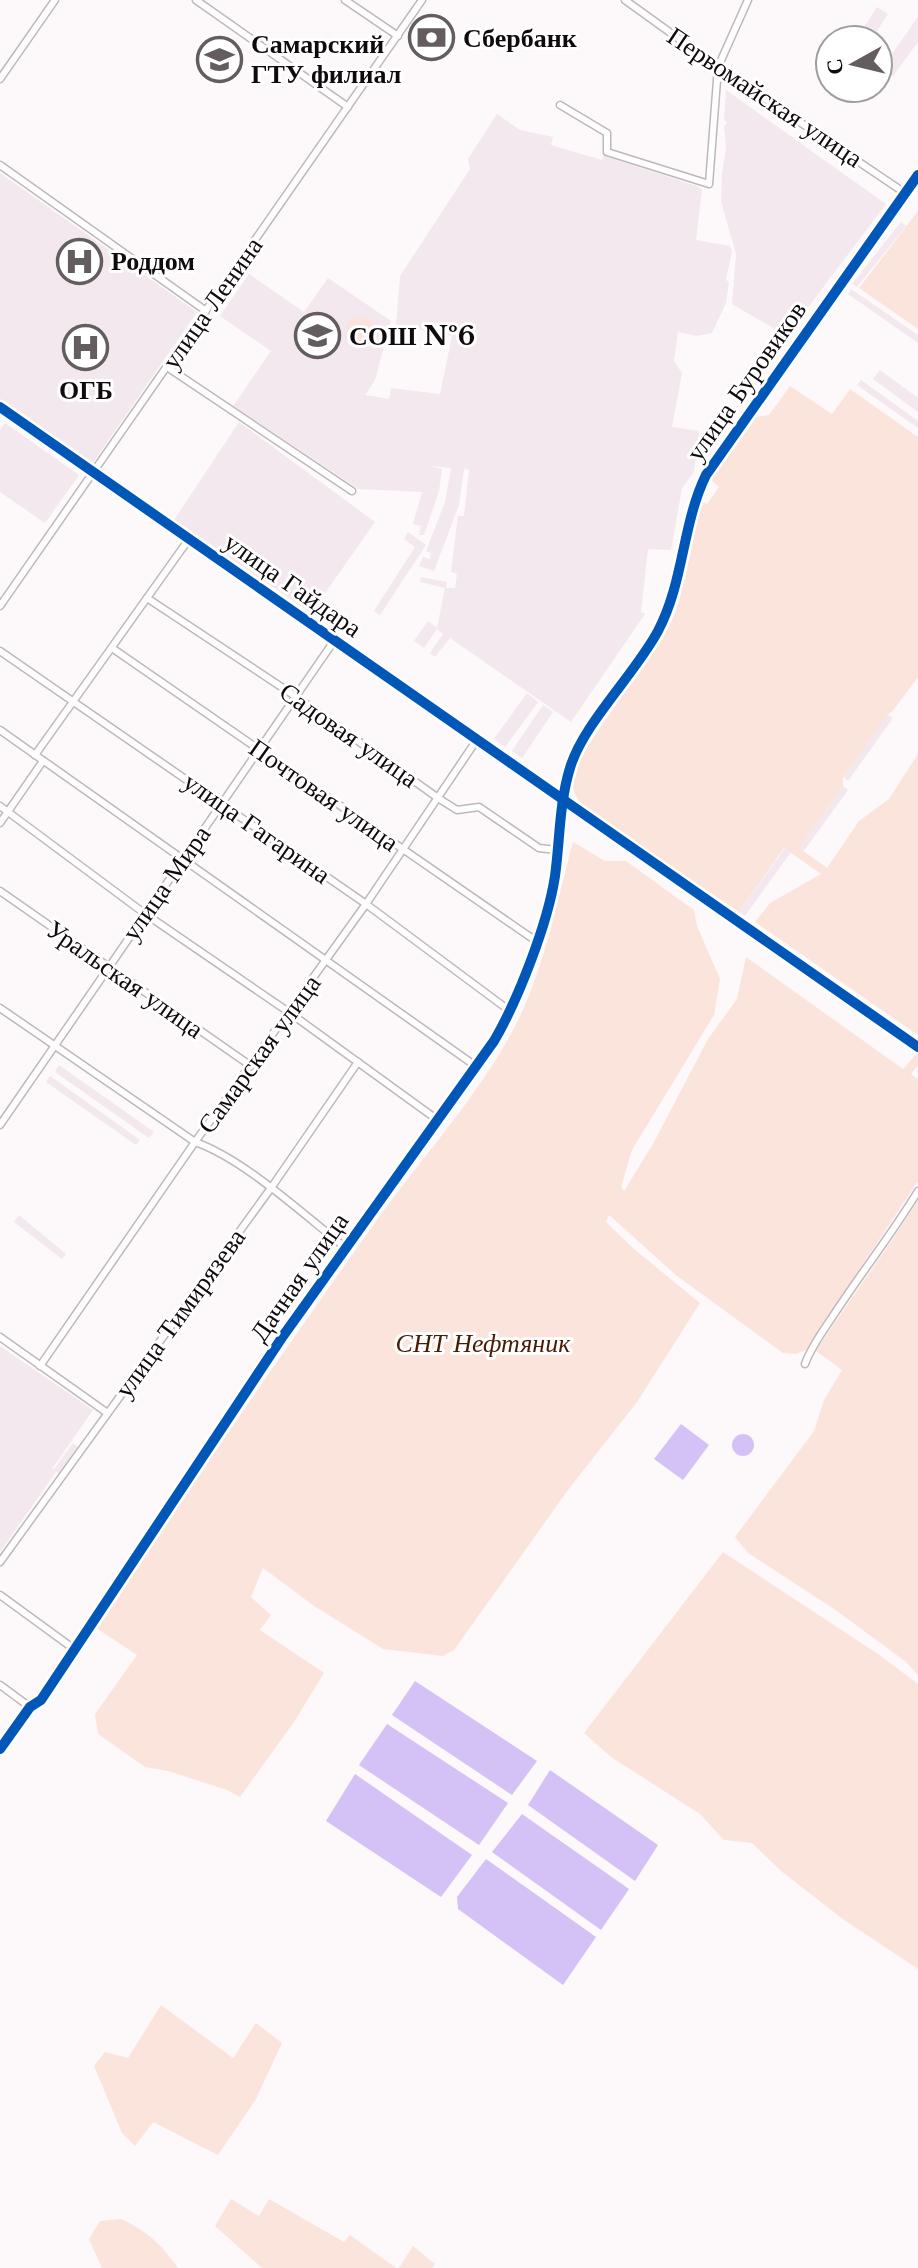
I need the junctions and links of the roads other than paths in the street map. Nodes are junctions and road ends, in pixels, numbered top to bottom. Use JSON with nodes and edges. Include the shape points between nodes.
{"nodes":[{"id":1,"x":55,"y":0,"type":"edge"},
{"id":2,"x":196,"y":0,"type":"edge"},
{"id":3,"x":345,"y":0,"type":"edge"},
{"id":4,"x":422,"y":0,"type":"edge"},
{"id":5,"x":625,"y":0,"type":"edge"},
{"id":6,"x":748,"y":0,"type":"edge"},
{"id":7,"x":398,"y":36,"type":"junction"},
{"id":8,"x":718,"y":67,"type":"junction"},
{"id":9,"x":0,"y":79,"type":"edge"},
{"id":10,"x":560,"y":105,"type":"dead end"},
{"id":11,"x":348,"y":107,"type":"junction"},
{"id":12,"x":0,"y":165,"type":"edge"},
{"id":13,"x":918,"y":175,"type":"edge"},
{"id":14,"x":905,"y":193,"type":"junction"},
{"id":15,"x":206,"y":311,"type":"junction"},
{"id":16,"x":167,"y":367,"type":"junction"},
{"id":17,"x":0,"y":407,"type":"edge"},
{"id":18,"x":95,"y":472,"type":"junction"},
{"id":19,"x":352,"y":491,"type":"dead end"},
{"id":20,"x":189,"y":539,"type":"junction"},
{"id":21,"x":147,"y":598,"type":"junction"},
{"id":22,"x":0,"y":606,"type":"edge"},
{"id":23,"x":334,"y":641,"type":"junction"},
{"id":24,"x":112,"y":648,"type":"junction"},
{"id":25,"x":0,"y":651,"type":"edge"},
{"id":26,"x":295,"y":696,"type":"junction"},
{"id":27,"x":75,"y":701,"type":"junction"},
{"id":28,"x":0,"y":730,"type":"edge"},
{"id":29,"x":476,"y":741,"type":"junction"},
{"id":30,"x":258,"y":750,"type":"junction"},
{"id":31,"x":35,"y":755,"type":"junction"},
{"id":32,"x":43,"y":761,"type":"junction"},
{"id":33,"x":438,"y":798,"type":"junction"},
{"id":34,"x":562,"y":799,"type":"junction"},
{"id":35,"x":221,"y":804,"type":"junction"},
{"id":36,"x":0,"y":806,"type":"edge"},
{"id":37,"x":8,"y":811,"type":"junction"},
{"id":38,"x":0,"y":823,"type":"edge"},
{"id":39,"x":557,"y":850,"type":"junction"},
{"id":40,"x":403,"y":851,"type":"junction"},
{"id":41,"x":182,"y":860,"type":"junction"},
{"id":42,"x":0,"y":891,"type":"edge"},
{"id":43,"x":366,"y":904,"type":"junction"},
{"id":44,"x":144,"y":913,"type":"junction"},
{"id":45,"x":536,"y":941,"type":"junction"},
{"id":46,"x":327,"y":959,"type":"junction"},
{"id":47,"x":107,"y":967,"type":"junction"},
{"id":48,"x":0,"y":1008,"type":"edge"},
{"id":49,"x":510,"y":1011,"type":"junction"},
{"id":50,"x":290,"y":1013,"type":"junction"},
{"id":51,"x":53,"y":1045,"type":"junction"},
{"id":52,"x":918,"y":1047,"type":"edge"},
{"id":53,"x":358,"y":1062,"type":"junction"},
{"id":54,"x":251,"y":1066,"type":"junction"},
{"id":55,"x":477,"y":1067,"type":"junction"},
{"id":56,"x":1,"y":1121,"type":"edge"},
{"id":57,"x":439,"y":1121,"type":"junction"},
{"id":58,"x":195,"y":1142,"type":"junction"},
{"id":59,"x":271,"y":1188,"type":"junction"},
{"id":60,"x":918,"y":1191,"type":"edge"},
{"id":61,"x":346,"y":1248,"type":"junction"},
{"id":62,"x":0,"y":1337,"type":"edge"},
{"id":63,"x":805,"y":1364,"type":"dead end"},
{"id":64,"x":40,"y":1366,"type":"junction"},
{"id":65,"x":106,"y":1412,"type":"junction"},
{"id":66,"x":0,"y":1562,"type":"edge"},
{"id":67,"x":0,"y":1595,"type":"edge"},
{"id":68,"x":74,"y":1649,"type":"junction"},
{"id":69,"x":0,"y":1685,"type":"edge"},
{"id":70,"x":30,"y":1707,"type":"junction"},
{"id":71,"x":0,"y":1749,"type":"edge"}],
"edges":[{"from":1,"to":9,"type":"street"},
{"from":2,"to":11,"type":"street"},
{"from":3,"to":7,"type":"street"},
{"from":4,"to":7,"type":"street","name":"улица Ленина"},
{"from":5,"to":8,"type":"street","name":"Первомайская улица"},
{"from":6,"to":8,"type":"street"},
{"from":7,"to":11,"type":"street","name":"улица Ленина"},
{"from":8,"to":10,"type":"street","via":[[709,184],[607,152],[607,133]]},
{"from":8,"to":14,"type":"street","name":"Первомайская улица"},
{"from":11,"to":15,"type":"street","name":"улица Ленина"},
{"from":12,"to":15,"type":"street"},
{"from":13,"to":14,"type":"street","name":"улица Буровиков"},
{"from":14,"to":34,"type":"street","name":"улица Буровиков","via":[[706,475],[668,609],[586,736],[571,764]]},
{"from":15,"to":16,"type":"street","name":"улица Ленина"},
{"from":16,"to":18,"type":"street","name":"улица Ленина"},
{"from":16,"to":19,"type":"street"},
{"from":17,"to":18,"type":"street","name":"улица Гайдара"},
{"from":18,"to":20,"type":"street","name":"улица Гайдара"},
{"from":18,"to":22,"type":"street","name":"улица Ленина"},
{"from":20,"to":21,"type":"street"},
{"from":20,"to":23,"type":"street","name":"улица Гайдара"},
{"from":21,"to":24,"type":"street"},
{"from":21,"to":26,"type":"street","name":"Садовая улица"},
{"from":23,"to":26,"type":"street","name":"улица Мира"},
{"from":23,"to":29,"type":"street","name":"улица Гайдара"},
{"from":24,"to":27,"type":"street"},
{"from":24,"to":30,"type":"street","name":"Почтовая улица"},
{"from":25,"to":27,"type":"street","name":"улица Гагарина"},
{"from":26,"to":30,"type":"street","name":"улица Мира"},
{"from":26,"to":33,"type":"street","name":"Садовая улица"},
{"from":27,"to":31,"type":"street"},
{"from":27,"to":35,"type":"street","name":"улица Гагарина"},
{"from":28,"to":31,"type":"street"},
{"from":29,"to":33,"type":"street","name":"Самарская улица"},
{"from":29,"to":34,"type":"street","name":"улица Гайдара"},
{"from":30,"to":35,"type":"street","name":"улица Мира"},
{"from":30,"to":40,"type":"street","name":"Почтовая улица"},
{"from":31,"to":32,"type":"street"},
{"from":32,"to":37,"type":"street"},
{"from":32,"to":41,"type":"street"},
{"from":33,"to":39,"type":"street","name":"Садовая улица","via":[[457,810],[479,807],[539,848]]},
{"from":33,"to":40,"type":"street","name":"Самарская улица"},
{"from":34,"to":39,"type":"street","name":"Дачная улица"},
{"from":34,"to":52,"type":"street"},
{"from":35,"to":41,"type":"street","name":"улица Мира"},
{"from":35,"to":43,"type":"street","name":"улица Гагарина"},
{"from":36,"to":37,"type":"street"},
{"from":37,"to":38,"type":"street"},
{"from":37,"to":44,"type":"street"},
{"from":39,"to":45,"type":"street","name":"Дачная улица","via":[[554,883]]},
{"from":40,"to":43,"type":"street","name":"Самарская улица"},
{"from":40,"to":45,"type":"street","name":"Почтовая улица"},
{"from":41,"to":44,"type":"street","name":"улица Мира"},
{"from":41,"to":46,"type":"street"},
{"from":42,"to":47,"type":"street","name":"Уральская улица"},
{"from":43,"to":46,"type":"street","name":"Самарская улица"},
{"from":43,"to":49,"type":"street","name":"улица Гагарина"},
{"from":44,"to":47,"type":"street","name":"улица Мира"},
{"from":44,"to":50,"type":"street"},
{"from":45,"to":49,"type":"street","name":"Дачная улица"},
{"from":46,"to":50,"type":"street","name":"Самарская улица"},
{"from":46,"to":55,"type":"street"},
{"from":47,"to":51,"type":"street","name":"улица Мира"},
{"from":47,"to":54,"type":"street","name":"Уральская улица"},
{"from":48,"to":51,"type":"street"},
{"from":49,"to":55,"type":"street","name":"Дачная улица"},
{"from":50,"to":53,"type":"street"},
{"from":50,"to":54,"type":"street","name":"Самарская улица"},
{"from":51,"to":56,"type":"street","name":"улица Мира"},
{"from":51,"to":58,"type":"street"},
{"from":53,"to":57,"type":"street"},
{"from":53,"to":59,"type":"street","name":"улица Тимирязева"},
{"from":54,"to":58,"type":"street","name":"Самарская улица"},
{"from":55,"to":57,"type":"street","name":"Дачная улица"},
{"from":57,"to":61,"type":"street","name":"Дачная улица"},
{"from":58,"to":59,"type":"street","via":[[211,1147]]},
{"from":58,"to":64,"type":"street","name":"Самарская улица"},
{"from":59,"to":61,"type":"street"},
{"from":59,"to":65,"type":"street","name":"улица Тимирязева"},
{"from":60,"to":63,"type":"street"},
{"from":61,"to":68,"type":"street","name":"Дачная улица"},
{"from":62,"to":64,"type":"street"},
{"from":64,"to":65,"type":"street"},
{"from":65,"to":66,"type":"street","name":"улица Тимирязева"},
{"from":67,"to":68,"type":"street"},
{"from":68,"to":70,"type":"street","name":"Дачная улица","via":[[41,1700]]},
{"from":69,"to":70,"type":"street"},
{"from":70,"to":71,"type":"street","name":"Дачная улица"}]}
